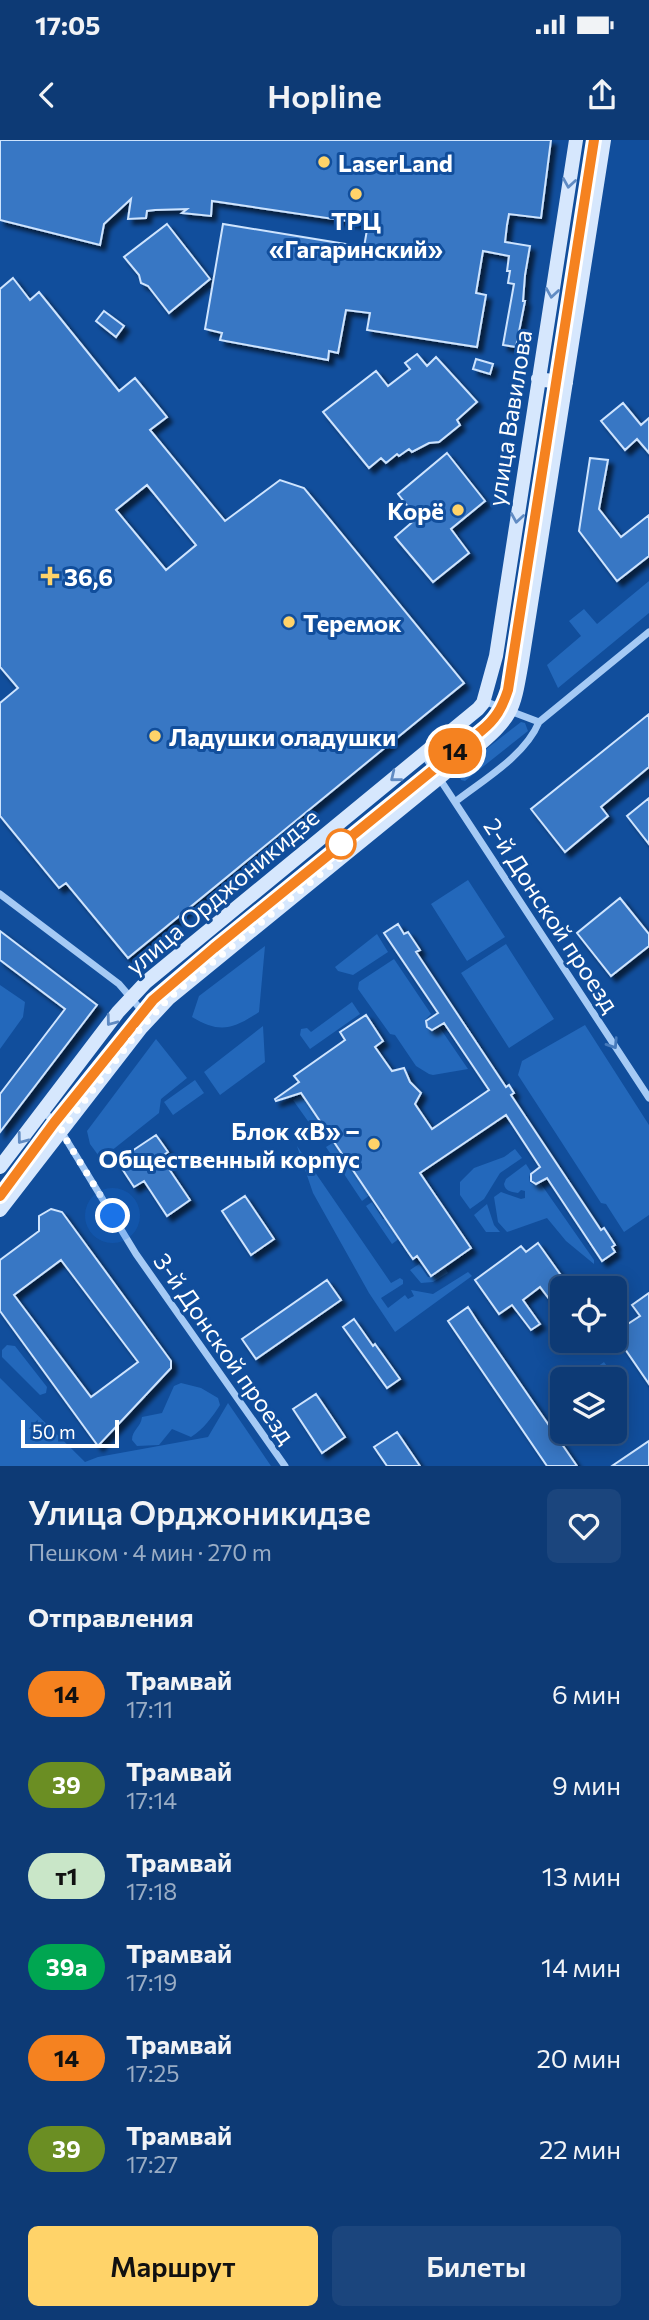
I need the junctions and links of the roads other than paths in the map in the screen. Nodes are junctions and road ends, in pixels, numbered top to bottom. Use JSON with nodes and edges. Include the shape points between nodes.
{"nodes":[{"id":1,"x":576,"y":140,"type":"edge"},
{"id":2,"x":604,"y":140,"type":"edge"},
{"id":3,"x":538,"y":379,"type":"junction"},
{"id":4,"x":566,"y":383,"type":"junction"},
{"id":5,"x":649,"y":632,"type":"edge"},
{"id":6,"x":484,"y":701,"type":"junction"},
{"id":7,"x":511,"y":711,"type":"junction"},
{"id":8,"x":539,"y":722,"type":"junction"},
{"id":9,"x":423,"y":754,"type":"junction"},
{"id":10,"x":439,"y":778,"type":"junction"},
{"id":11,"x":455,"y":802,"type":"junction"},
{"id":12,"x":0,"y":894,"type":"edge"},
{"id":13,"x":131,"y":997,"type":"junction"},
{"id":14,"x":149,"y":1020,"type":"junction"},
{"id":15,"x":649,"y":1098,"type":"edge"},
{"id":16,"x":43,"y":1110,"type":"junction"},
{"id":17,"x":61,"y":1131,"type":"junction"},
{"id":18,"x":0,"y":1167,"type":"edge"},
{"id":19,"x":0,"y":1210,"type":"edge"},
{"id":20,"x":285,"y":1466,"type":"edge"}],
"edges":[{"from":1,"to":3,"type":"main road","name":"улица Вавилова","one_way":true},
{"from":2,"to":4,"type":"main road","name":"улица Вавилова"},
{"from":3,"to":4,"type":"main road"},
{"from":3,"to":6,"type":"main road","name":"улица Вавилова","one_way":true,"via":[[496,656]]},
{"from":4,"to":7,"type":"main road","name":"улица Вавилова"},
{"from":5,"to":8,"type":"street"},
{"from":6,"to":7,"type":"street"},
{"from":6,"to":9,"type":"main road","name":"улица Орджоникидзе"},
{"from":7,"to":8,"type":"street"},
{"from":7,"to":10,"type":"main road","name":"улица Орджоникидзе","via":[[499,728]]},
{"from":8,"to":11,"type":"street","via":[[534,736]]},
{"from":9,"to":10,"type":"street","name":"2-й Донской проезд"},
{"from":9,"to":13,"type":"main road","name":"улица Орджоникидзе","one_way":true,"via":[[160,968]]},
{"from":10,"to":11,"type":"street","name":"2-й Донской проезд"},
{"from":10,"to":14,"type":"main road","name":"улица Орджоникидзе","via":[[169,998]]},
{"from":11,"to":15,"type":"street","name":"2-й Донской проезд","one_way":true},
{"from":12,"to":13,"type":"street"},
{"from":13,"to":14,"type":"street"},
{"from":13,"to":16,"type":"main road","name":"улица Орджоникидзе","one_way":true},
{"from":14,"to":17,"type":"main road","name":"улица Орджоникидзе"},
{"from":16,"to":17,"type":"street","name":"3-й Донской проезд"},
{"from":16,"to":18,"type":"main road","name":"улица Орджоникидзе","one_way":true},
{"from":17,"to":19,"type":"main road","name":"улица Орджоникидзе"},
{"from":17,"to":20,"type":"street","name":"3-й Донской проезд","via":[[136,1254]]}]}
